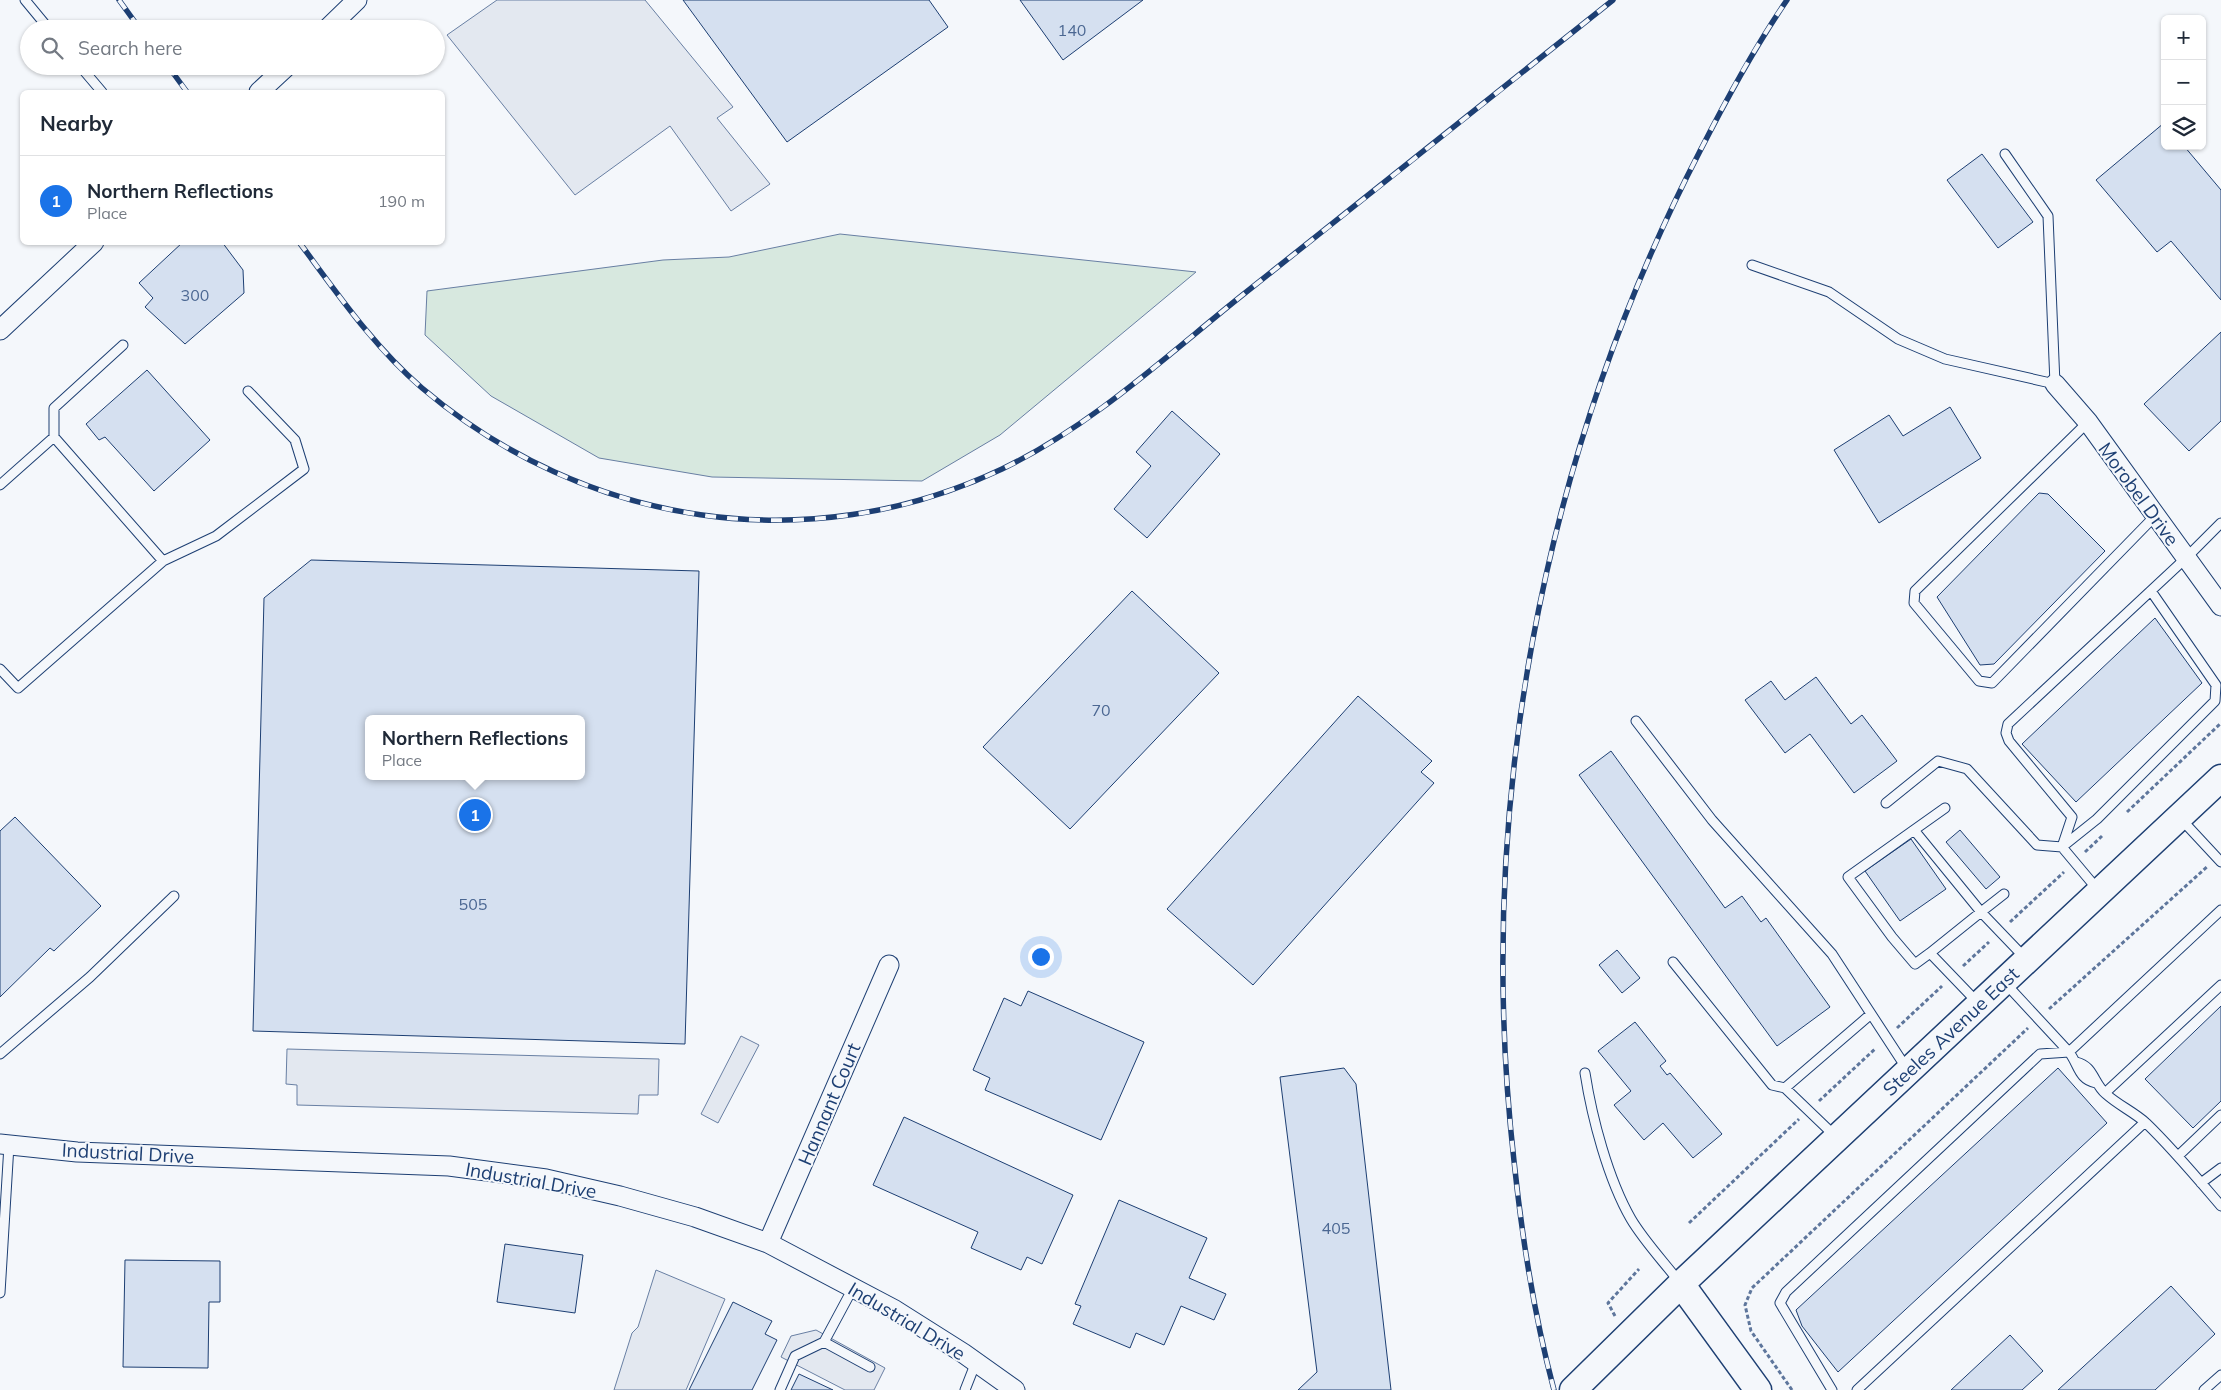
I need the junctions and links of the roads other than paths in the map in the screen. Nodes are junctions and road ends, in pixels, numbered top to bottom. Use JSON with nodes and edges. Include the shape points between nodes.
{"nodes":[{"id":1,"x":25,"y":0,"type":"edge"},
{"id":2,"x":357,"y":0,"type":"edge"},
{"id":3,"x":42,"y":20,"type":"edge"},
{"id":4,"x":336,"y":20,"type":"edge"},
{"id":5,"x":88,"y":75,"type":"edge"},
{"id":6,"x":277,"y":75,"type":"edge"},
{"id":7,"x":100,"y":90,"type":"edge"},
{"id":8,"x":261,"y":90,"type":"edge"},
{"id":9,"x":2005,"y":154,"type":"dead end"},
{"id":10,"x":91,"y":245,"type":"edge"},
{"id":11,"x":1752,"y":265,"type":"dead end"},
{"id":12,"x":0,"y":330,"type":"edge"},
{"id":13,"x":123,"y":345,"type":"dead end"},
{"id":14,"x":2055,"y":384,"type":"junction"},
{"id":15,"x":248,"y":391,"type":"dead end"},
{"id":16,"x":2088,"y":422,"type":"junction"},
{"id":17,"x":54,"y":437,"type":"junction"},
{"id":18,"x":0,"y":485,"type":"edge"},
{"id":19,"x":2155,"y":516,"type":"junction"},
{"id":20,"x":2220,"y":525,"type":"edge"},
{"id":21,"x":2186,"y":558,"type":"junction"},
{"id":22,"x":163,"y":561,"type":"junction"},
{"id":23,"x":2151,"y":591,"type":"junction"},
{"id":24,"x":2221,"y":606,"type":"edge"},
{"id":25,"x":0,"y":669,"type":"edge"},
{"id":26,"x":1636,"y":721,"type":"dead end"},
{"id":27,"x":2221,"y":778,"type":"edge"},
{"id":28,"x":1886,"y":803,"type":"dead end"},
{"id":29,"x":1945,"y":808,"type":"dead end"},
{"id":30,"x":2179,"y":818,"type":"junction"},
{"id":31,"x":1914,"y":830,"type":"junction"},
{"id":32,"x":2062,"y":847,"type":"junction"},
{"id":33,"x":2219,"y":860,"type":"edge"},
{"id":34,"x":2100,"y":892,"type":"junction"},
{"id":35,"x":2004,"y":894,"type":"dead end"},
{"id":36,"x":174,"y":896,"type":"dead end"},
{"id":37,"x":2221,"y":910,"type":"edge"},
{"id":38,"x":1981,"y":912,"type":"junction"},
{"id":39,"x":1930,"y":953,"type":"junction"},
{"id":40,"x":2028,"y":960,"type":"junction"},
{"id":41,"x":1673,"y":962,"type":"dead end"},
{"id":42,"x":889,"y":965,"type":"dead end"},
{"id":43,"x":2004,"y":982,"type":"junction"},
{"id":44,"x":2221,"y":985,"type":"edge"},
{"id":45,"x":1980,"y":1005,"type":"junction"},
{"id":46,"x":1871,"y":1014,"type":"junction"},
{"id":47,"x":2069,"y":1052,"type":"junction"},
{"id":48,"x":0,"y":1054,"type":"edge"},
{"id":49,"x":1908,"y":1072,"type":"junction"},
{"id":50,"x":1585,"y":1073,"type":"dead end"},
{"id":51,"x":1784,"y":1088,"type":"junction"},
{"id":52,"x":2105,"y":1093,"type":"junction"},
{"id":53,"x":2221,"y":1115,"type":"edge"},
{"id":54,"x":2144,"y":1122,"type":"junction"},
{"id":55,"x":1838,"y":1138,"type":"junction"},
{"id":56,"x":4,"y":1144,"type":"edge"},
{"id":57,"x":2178,"y":1156,"type":"junction"},
{"id":58,"x":2221,"y":1168,"type":"edge"},
{"id":59,"x":2201,"y":1183,"type":"junction"},
{"id":60,"x":2221,"y":1206,"type":"edge"},
{"id":61,"x":768,"y":1243,"type":"junction"},
{"id":62,"x":1682,"y":1284,"type":"junction"},
{"id":63,"x":853,"y":1288,"type":"junction"},
{"id":64,"x":0,"y":1293,"type":"edge"},
{"id":65,"x":824,"y":1342,"type":"junction"},
{"id":66,"x":976,"y":1362,"type":"junction"},
{"id":67,"x":870,"y":1368,"type":"dead end"},
{"id":68,"x":2221,"y":1375,"type":"edge"},
{"id":69,"x":780,"y":1390,"type":"edge"},
{"id":70,"x":965,"y":1390,"type":"edge"},
{"id":71,"x":1015,"y":1390,"type":"edge"},
{"id":72,"x":1573,"y":1390,"type":"edge"},
{"id":73,"x":1758,"y":1390,"type":"edge"},
{"id":74,"x":1832,"y":1390,"type":"edge"},
{"id":75,"x":1857,"y":1390,"type":"edge"},
{"id":76,"x":2204,"y":1390,"type":"edge"}],
"edges":[{"from":1,"to":3,"type":"lane"},
{"from":2,"to":4,"type":"street"},
{"from":5,"to":7,"type":"lane"},
{"from":6,"to":8,"type":"street"},
{"from":9,"to":14,"type":"lane","via":[[2048,216]]},
{"from":10,"to":12,"type":"street"},
{"from":11,"to":14,"type":"lane","via":[[1829,292],[1898,339],[1945,359]]},
{"from":13,"to":17,"type":"lane","via":[[54,408]]},
{"from":14,"to":16,"type":"street","name":"Morobel Drive"},
{"from":15,"to":22,"type":"lane","via":[[295,440],[304,470],[216,536]]},
{"from":16,"to":19,"type":"street","name":"Morobel Drive"},
{"from":16,"to":19,"type":"lane","via":[[1915,591],[1914,603],[1979,681],[1992,683]]},
{"from":17,"to":18,"type":"lane"},
{"from":17,"to":22,"type":"lane"},
{"from":19,"to":21,"type":"street","name":"Morobel Drive"},
{"from":20,"to":21,"type":"lane"},
{"from":21,"to":23,"type":"lane"},
{"from":21,"to":24,"type":"street","name":"Morobel Drive"},
{"from":22,"to":25,"type":"lane","via":[[18,688]]},
{"from":23,"to":32,"type":"lane","via":[[2216,685],[2215,701],[2097,819]]},
{"from":23,"to":32,"type":"lane","via":[[2008,724],[2006,733],[2009,740],[2072,817]]},
{"from":26,"to":46,"type":"lane","via":[[1712,820],[1832,954]]},
{"from":27,"to":30,"type":"main road","name":"Steeles Avenue East"},
{"from":28,"to":32,"type":"lane","via":[[1938,761],[1966,769],[2037,845]]},
{"from":29,"to":31,"type":"lane"},
{"from":30,"to":33,"type":"lane"},
{"from":30,"to":34,"type":"main road","name":"Steeles Avenue East"},
{"from":31,"to":38,"type":"lane"},
{"from":31,"to":39,"type":"lane","via":[[1848,877],[1914,964]]},
{"from":32,"to":34,"type":"lane"},
{"from":34,"to":40,"type":"main road","name":"Steeles Avenue East"},
{"from":35,"to":38,"type":"lane"},
{"from":36,"to":48,"type":"lane","via":[[90,977]]},
{"from":37,"to":47,"type":"lane"},
{"from":38,"to":39,"type":"lane"},
{"from":38,"to":40,"type":"lane"},
{"from":39,"to":45,"type":"lane"},
{"from":40,"to":43,"type":"main road","name":"Steeles Avenue East"},
{"from":41,"to":51,"type":"lane","via":[[1772,1085]]},
{"from":42,"to":61,"type":"street","name":"Hannant Court"},
{"from":43,"to":45,"type":"main road","name":"Steeles Avenue East"},
{"from":43,"to":47,"type":"lane"},
{"from":44,"to":52,"type":"lane"},
{"from":45,"to":49,"type":"main road","name":"Steeles Avenue East"},
{"from":46,"to":49,"type":"lane"},
{"from":46,"to":51,"type":"lane"},
{"from":47,"to":52,"type":"lane","via":[[2077,1070]]},
{"from":47,"to":74,"type":"lane","via":[[2040,1054],[1786,1292],[1780,1303]]},
{"from":49,"to":55,"type":"main road","name":"Steeles Avenue East"},
{"from":50,"to":62,"type":"lane","via":[[1612,1182],[1631,1220]]},
{"from":51,"to":55,"type":"lane"},
{"from":52,"to":54,"type":"lane"},
{"from":53,"to":57,"type":"lane"},
{"from":54,"to":57,"type":"lane"},
{"from":54,"to":75,"type":"lane"},
{"from":55,"to":62,"type":"main road","name":"Steeles Avenue East"},
{"from":56,"to":61,"type":"street","name":"Industrial Drive","via":[[77,1152],[449,1166],[504,1173],[620,1196],[696,1217]]},
{"from":56,"to":64,"type":"lane"},
{"from":57,"to":59,"type":"lane"},
{"from":58,"to":59,"type":"lane"},
{"from":59,"to":60,"type":"lane"},
{"from":61,"to":63,"type":"street","name":"Industrial Drive"},
{"from":62,"to":72,"type":"main road","name":"Steeles Avenue East"},
{"from":62,"to":73,"type":"main road"},
{"from":63,"to":65,"type":"lane"},
{"from":63,"to":66,"type":"street","name":"Industrial Drive","via":[[895,1310]]},
{"from":65,"to":67,"type":"lane"},
{"from":65,"to":69,"type":"lane","via":[[796,1356]]},
{"from":66,"to":70,"type":"lane"},
{"from":66,"to":71,"type":"street","name":"Industrial Drive"},
{"from":68,"to":76,"type":"lane"}]}
